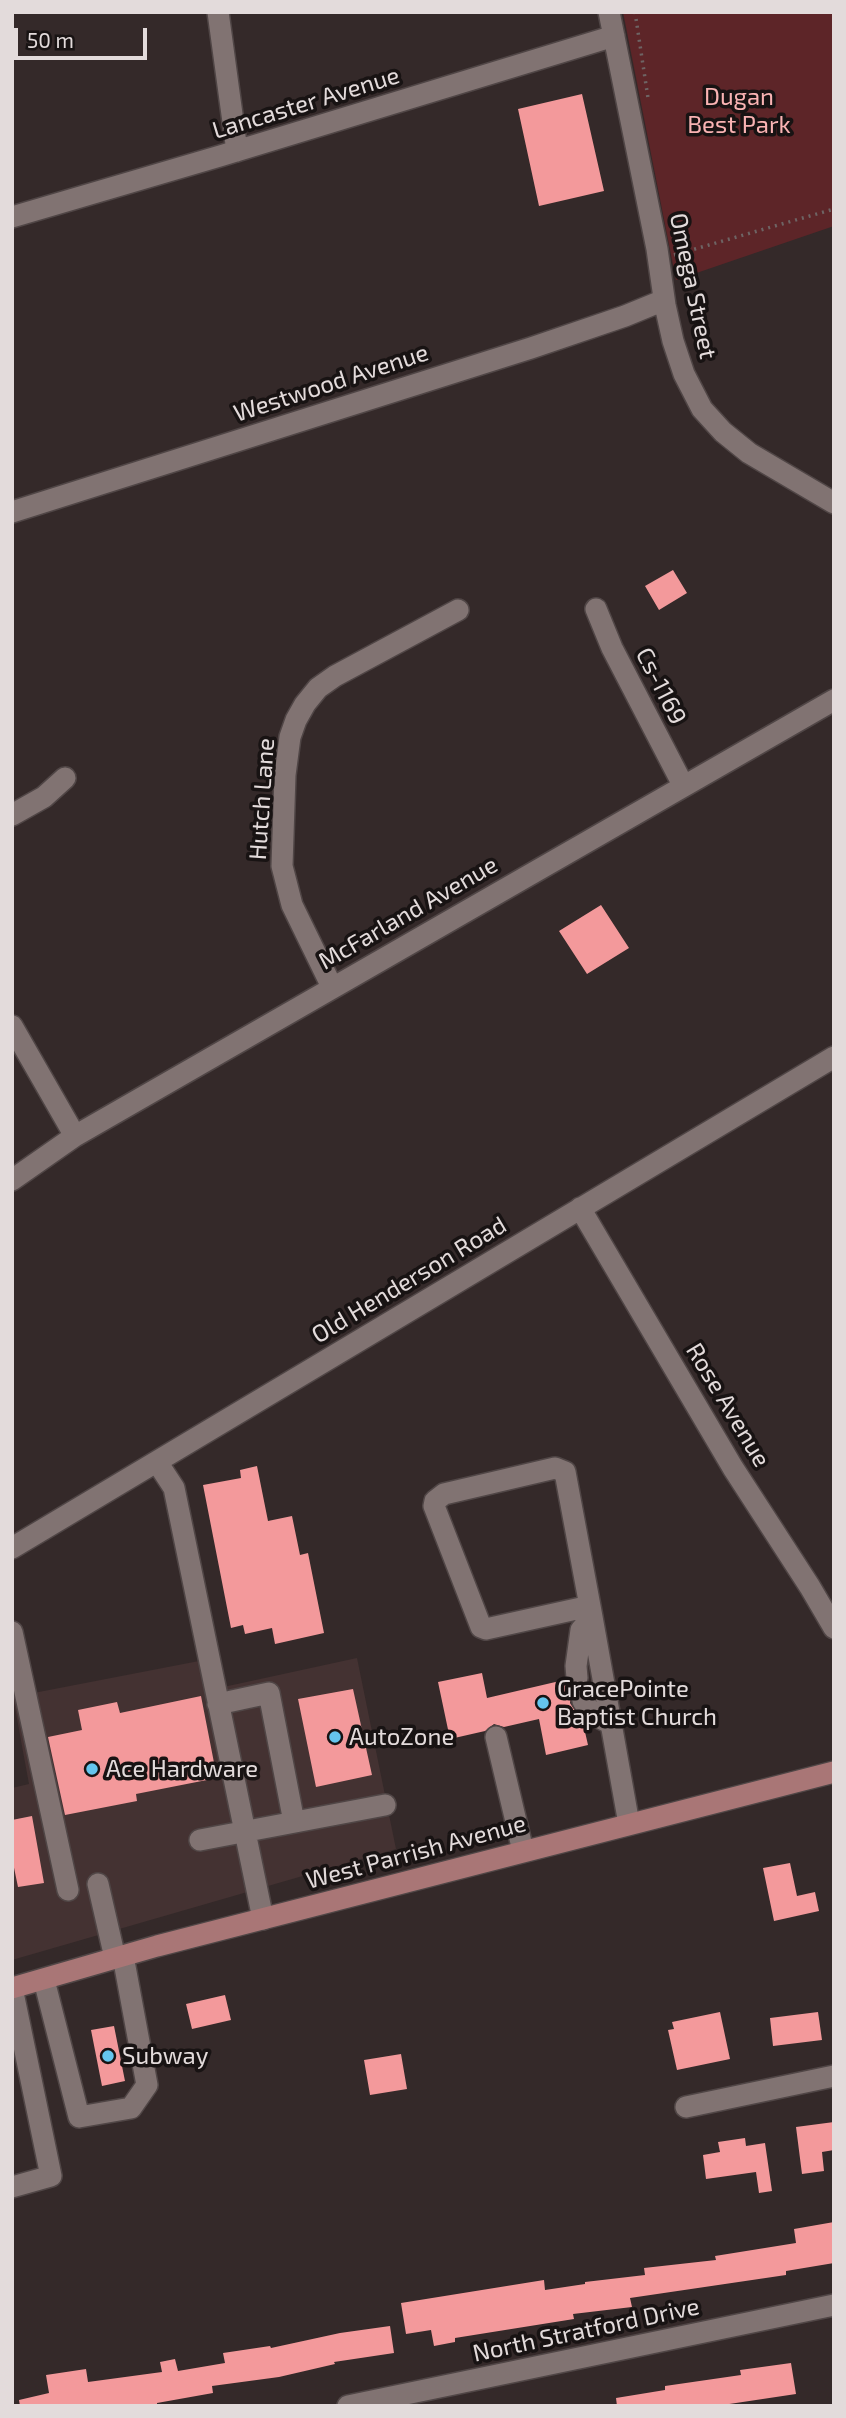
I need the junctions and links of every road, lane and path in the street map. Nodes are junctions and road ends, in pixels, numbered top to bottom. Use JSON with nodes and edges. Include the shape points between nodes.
{"nodes":[{"id":1,"x":218,"y":12,"type":"edge"},
{"id":2,"x":609,"y":12,"type":"edge"},
{"id":3,"x":614,"y":36,"type":"junction"},
{"id":4,"x":237,"y":151,"type":"junction"},
{"id":5,"x":834,"y":209,"type":"edge"},
{"id":6,"x":12,"y":217,"type":"edge"},
{"id":7,"x":674,"y":255,"type":"dead end"},
{"id":8,"x":664,"y":300,"type":"junction"},
{"id":9,"x":834,"y":503,"type":"edge"},
{"id":10,"x":12,"y":512,"type":"edge"},
{"id":11,"x":596,"y":609,"type":"dead end"},
{"id":12,"x":458,"y":610,"type":"dead end"},
{"id":13,"x":834,"y":700,"type":"edge"},
{"id":14,"x":65,"y":778,"type":"dead end"},
{"id":15,"x":683,"y":785,"type":"junction"},
{"id":16,"x":12,"y":815,"type":"edge"},
{"id":17,"x":332,"y":987,"type":"junction"},
{"id":18,"x":12,"y":1026,"type":"edge"},
{"id":19,"x":834,"y":1057,"type":"edge"},
{"id":20,"x":75,"y":1136,"type":"junction"},
{"id":21,"x":12,"y":1180,"type":"edge"},
{"id":22,"x":580,"y":1208,"type":"junction"},
{"id":23,"x":157,"y":1462,"type":"junction"},
{"id":24,"x":12,"y":1548,"type":"edge"},
{"id":25,"x":591,"y":1611,"type":"junction"},
{"id":26,"x":834,"y":1628,"type":"edge"},
{"id":27,"x":12,"y":1632,"type":"edge"},
{"id":28,"x":578,"y":1678,"type":"dead end"},
{"id":29,"x":583,"y":1701,"type":"dead end"},
{"id":30,"x":218,"y":1704,"type":"junction"},
{"id":31,"x":611,"y":1723,"type":"junction"},
{"id":32,"x":496,"y":1737,"type":"dead end"},
{"id":33,"x":834,"y":1772,"type":"edge"},
{"id":34,"x":385,"y":1805,"type":"dead end"},
{"id":35,"x":294,"y":1822,"type":"junction"},
{"id":36,"x":629,"y":1824,"type":"junction"},
{"id":37,"x":245,"y":1831,"type":"junction"},
{"id":38,"x":200,"y":1840,"type":"dead end"},
{"id":39,"x":523,"y":1851,"type":"junction"},
{"id":40,"x":98,"y":1884,"type":"dead end"},
{"id":41,"x":68,"y":1890,"type":"dead end"},
{"id":42,"x":263,"y":1919,"type":"junction"},
{"id":43,"x":119,"y":1957,"type":"junction"},
{"id":44,"x":44,"y":1980,"type":"junction"},
{"id":45,"x":12,"y":1988,"type":"edge"},
{"id":46,"x":17,"y":2026,"type":"edge"},
{"id":47,"x":834,"y":2076,"type":"edge"},
{"id":48,"x":685,"y":2108,"type":"dead end"},
{"id":49,"x":12,"y":2187,"type":"edge"},
{"id":50,"x":834,"y":2305,"type":"edge"},
{"id":51,"x":348,"y":2406,"type":"edge"}],
"edges":[{"from":1,"to":4,"type":"street"},
{"from":2,"to":3,"type":"street","name":"Omega Street"},
{"from":3,"to":4,"type":"street","name":"Lancaster Avenue"},
{"from":3,"to":8,"type":"street","name":"Omega Street"},
{"from":4,"to":6,"type":"street","name":"Lancaster Avenue"},
{"from":5,"to":7,"type":"path"},
{"from":8,"to":9,"type":"street","name":"Omega Street","via":[[684,374],[702,409],[749,453]]},
{"from":8,"to":10,"type":"street","name":"Westwood Avenue","via":[[531,348]]},
{"from":11,"to":15,"type":"street","name":"Cs-1169"},
{"from":12,"to":17,"type":"street","name":"Hutch Lane","via":[[318,688],[290,737],[282,866],[292,905]]},
{"from":13,"to":15,"type":"street","name":"McFarland Avenue"},
{"from":14,"to":16,"type":"street","via":[[44,797]]},
{"from":15,"to":17,"type":"street","name":"McFarland Avenue"},
{"from":17,"to":20,"type":"street","name":"McFarland Avenue"},
{"from":18,"to":20,"type":"street"},
{"from":19,"to":22,"type":"street","name":"Old Henderson Road"},
{"from":20,"to":21,"type":"street","name":"McFarland Avenue"},
{"from":22,"to":23,"type":"street","name":"Old Henderson Road"},
{"from":22,"to":26,"type":"street","name":"Rose Avenue","via":[[733,1468]]},
{"from":23,"to":24,"type":"street","name":"Old Henderson Road"},
{"from":23,"to":30,"type":"street","via":[[174,1488]]},
{"from":25,"to":25,"type":"street","via":[[565,1472],[555,1468],[444,1494],[435,1501],[481,1626],[486,1629]]},
{"from":25,"to":28,"type":"street","via":[[581,1630]]},
{"from":25,"to":31,"type":"street"},
{"from":27,"to":41,"type":"street"},
{"from":29,"to":31,"type":"street","via":[[592,1714]]},
{"from":30,"to":35,"type":"street","via":[[269,1693]]},
{"from":30,"to":37,"type":"street"},
{"from":31,"to":36,"type":"street"},
{"from":32,"to":39,"type":"street"},
{"from":33,"to":36,"type":"main road","name":"West Parrish Avenue"},
{"from":34,"to":35,"type":"street"},
{"from":35,"to":37,"type":"street"},
{"from":36,"to":39,"type":"main road","name":"West Parrish Avenue"},
{"from":37,"to":38,"type":"street"},
{"from":37,"to":42,"type":"street"},
{"from":39,"to":42,"type":"main road","name":"West Parrish Avenue"},
{"from":40,"to":43,"type":"street"},
{"from":42,"to":43,"type":"main road","name":"West Parrish Avenue"},
{"from":43,"to":44,"type":"main road","name":"West Parrish Avenue"},
{"from":43,"to":44,"type":"street","via":[[133,2003],[124,2028],[137,2087],[119,2101],[88,2101],[69,2033],[57,2031]]},
{"from":44,"to":45,"type":"main road","name":"West Parrish Avenue"},
{"from":45,"to":46,"type":"street"},
{"from":46,"to":49,"type":"street","via":[[51,2176]]},
{"from":47,"to":48,"type":"street"},
{"from":50,"to":51,"type":"street","name":"North Stratford Drive"}]}
